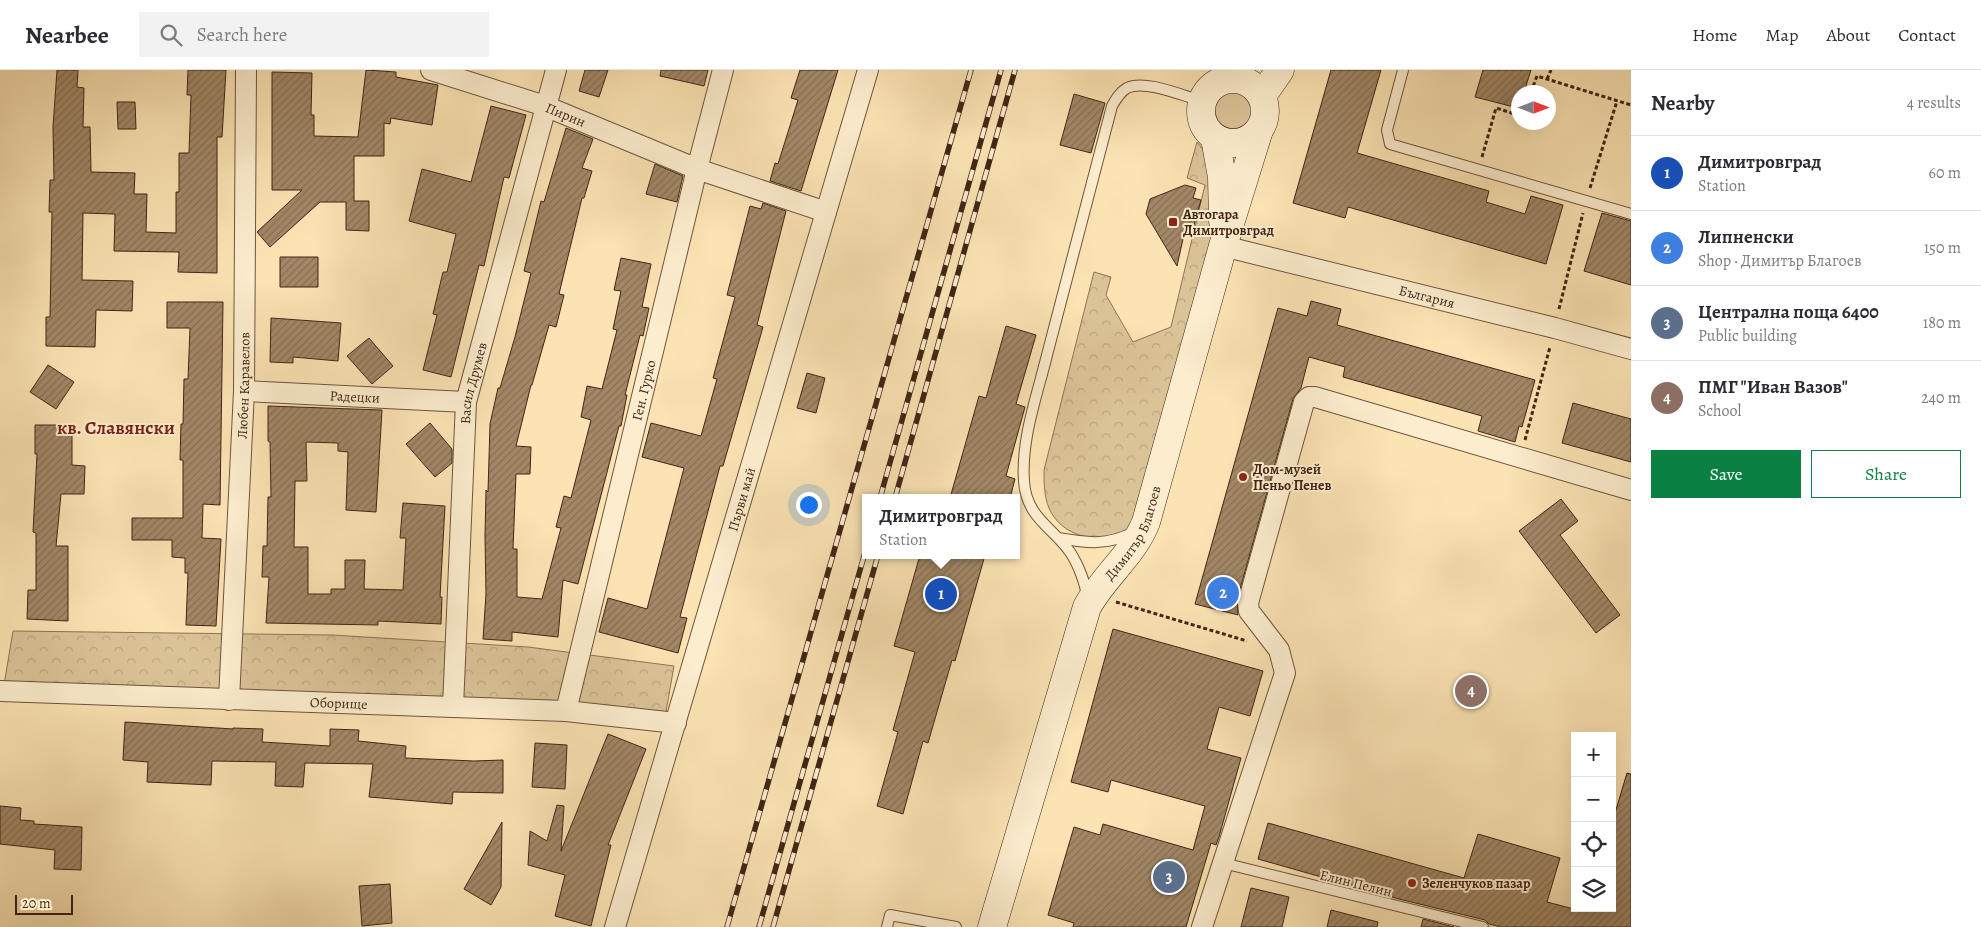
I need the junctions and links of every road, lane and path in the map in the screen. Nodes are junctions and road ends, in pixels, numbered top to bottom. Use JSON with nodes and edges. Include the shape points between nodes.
{"nodes":[{"id":1,"x":246,"y":70,"type":"edge"},
{"id":2,"x":432,"y":70,"type":"edge"},
{"id":3,"x":556,"y":70,"type":"edge"},
{"id":4,"x":723,"y":70,"type":"edge"},
{"id":5,"x":868,"y":70,"type":"edge"},
{"id":6,"x":1280,"y":70,"type":"edge"},
{"id":7,"x":1403,"y":70,"type":"edge"},
{"id":8,"x":1551,"y":70,"type":"edge"},
{"id":9,"x":1221,"y":75,"type":"edge"},
{"id":10,"x":1547,"y":79,"type":"junction"},
{"id":11,"x":1533,"y":85,"type":"edge"},
{"id":12,"x":1262,"y":96,"type":"junction"},
{"id":13,"x":1202,"y":101,"type":"junction"},
{"id":14,"x":1617,"y":101,"type":"junction"},
{"id":15,"x":1631,"y":105,"type":"edge"},
{"id":16,"x":545,"y":106,"type":"junction"},
{"id":17,"x":1511,"y":113,"type":"edge"},
{"id":18,"x":1259,"y":130,"type":"junction"},
{"id":19,"x":1215,"y":138,"type":"junction"},
{"id":20,"x":697,"y":169,"type":"junction"},
{"id":21,"x":1478,"y":170,"type":"junction"},
{"id":22,"x":1586,"y":201,"type":"junction"},
{"id":23,"x":826,"y":212,"type":"junction"},
{"id":24,"x":1631,"y":214,"type":"edge"},
{"id":25,"x":1223,"y":246,"type":"junction"},
{"id":26,"x":1631,"y":349,"type":"edge"},
{"id":27,"x":244,"y":391,"type":"junction"},
{"id":28,"x":466,"y":402,"type":"junction"},
{"id":29,"x":1631,"y":490,"type":"edge"},
{"id":30,"x":1146,"y":522,"type":"junction"},
{"id":31,"x":1058,"y":538,"type":"junction"},
{"id":32,"x":1113,"y":601,"type":"dead end"},
{"id":33,"x":1087,"y":607,"type":"junction"},
{"id":34,"x":1278,"y":650,"type":"junction"},
{"id":35,"x":0,"y":691,"type":"edge"},
{"id":36,"x":229,"y":700,"type":"junction"},
{"id":37,"x":453,"y":707,"type":"junction"},
{"id":38,"x":566,"y":711,"type":"junction"},
{"id":39,"x":676,"y":723,"type":"junction"},
{"id":40,"x":1223,"y":863,"type":"junction"},
{"id":41,"x":615,"y":927,"type":"edge"},
{"id":42,"x":887,"y":927,"type":"edge"},
{"id":43,"x":956,"y":927,"type":"edge"},
{"id":44,"x":992,"y":927,"type":"edge"},
{"id":45,"x":1202,"y":927,"type":"edge"},
{"id":46,"x":1483,"y":927,"type":"edge"}],
"edges":[{"from":1,"to":27,"type":"street","name":"Любен Каравелов"},
{"from":2,"to":16,"type":"street","name":"Пирин"},
{"from":3,"to":16,"type":"street","name":"Васил Друмев"},
{"from":4,"to":20,"type":"street","name":"Ген. Гурко"},
{"from":5,"to":23,"type":"street","name":"Първи май"},
{"from":6,"to":12,"type":"street"},
{"from":7,"to":21,"type":"lane","via":[[1387,130],[1390,144]]},
{"from":8,"to":10,"type":"path"},
{"from":9,"to":12,"type":"street","via":[[1253,85]]},
{"from":9,"to":13,"type":"street"},
{"from":10,"to":11,"type":"path","via":[[1536,76]]},
{"from":10,"to":14,"type":"path"},
{"from":12,"to":18,"type":"street","via":[[1266,109]]},
{"from":13,"to":19,"type":"street","via":[[1204,124]]},
{"from":13,"to":31,"type":"lane","via":[[1162,89],[1136,86],[1126,88],[1112,106],[1026,439],[1024,483],[1029,501],[1036,518]]},
{"from":14,"to":15,"type":"path"},
{"from":14,"to":22,"type":"path"},
{"from":16,"to":20,"type":"street","name":"Пирин"},
{"from":16,"to":28,"type":"street","name":"Васил Друмев"},
{"from":17,"to":21,"type":"path","via":[[1496,108]]},
{"from":18,"to":19,"type":"street","via":[[1239,143]]},
{"from":18,"to":25,"type":"street","name":"Димитър Благоев"},
{"from":19,"to":25,"type":"street","via":[[1222,177]]},
{"from":20,"to":23,"type":"street","name":"Пирин"},
{"from":20,"to":38,"type":"street","name":"Ген. Гурко"},
{"from":21,"to":22,"type":"lane"},
{"from":22,"to":24,"type":"lane"},
{"from":23,"to":39,"type":"street","name":"Първи май"},
{"from":25,"to":26,"type":"street","name":"България"},
{"from":25,"to":30,"type":"street","name":"Димитър Благоев"},
{"from":27,"to":28,"type":"street","name":"Радецки"},
{"from":27,"to":36,"type":"street","name":"Любен Каравелов"},
{"from":28,"to":37,"type":"street","name":"Васил Друмев"},
{"from":29,"to":34,"type":"street","via":[[1309,397],[1304,402],[1248,603],[1249,611]]},
{"from":30,"to":31,"type":"lane","via":[[1134,532],[1109,542]]},
{"from":30,"to":33,"type":"street","name":"Димитър Благоев","via":[[1134,546],[1095,591]]},
{"from":31,"to":33,"type":"lane","via":[[1076,565],[1086,593]]},
{"from":32,"to":34,"type":"path"},
{"from":33,"to":44,"type":"street","name":"Димитър Благоев"},
{"from":34,"to":40,"type":"street","via":[[1285,673]]},
{"from":35,"to":36,"type":"street","name":"Оборище"},
{"from":36,"to":37,"type":"street","name":"Оборище"},
{"from":37,"to":38,"type":"street","name":"Оборище"},
{"from":38,"to":39,"type":"street","name":"Оборище"},
{"from":39,"to":41,"type":"street","name":"Първи май"},
{"from":40,"to":45,"type":"street"},
{"from":40,"to":46,"type":"lane","name":"Елин Пелин"},
{"from":42,"to":43,"type":"lane","via":[[890,915]]}]}
